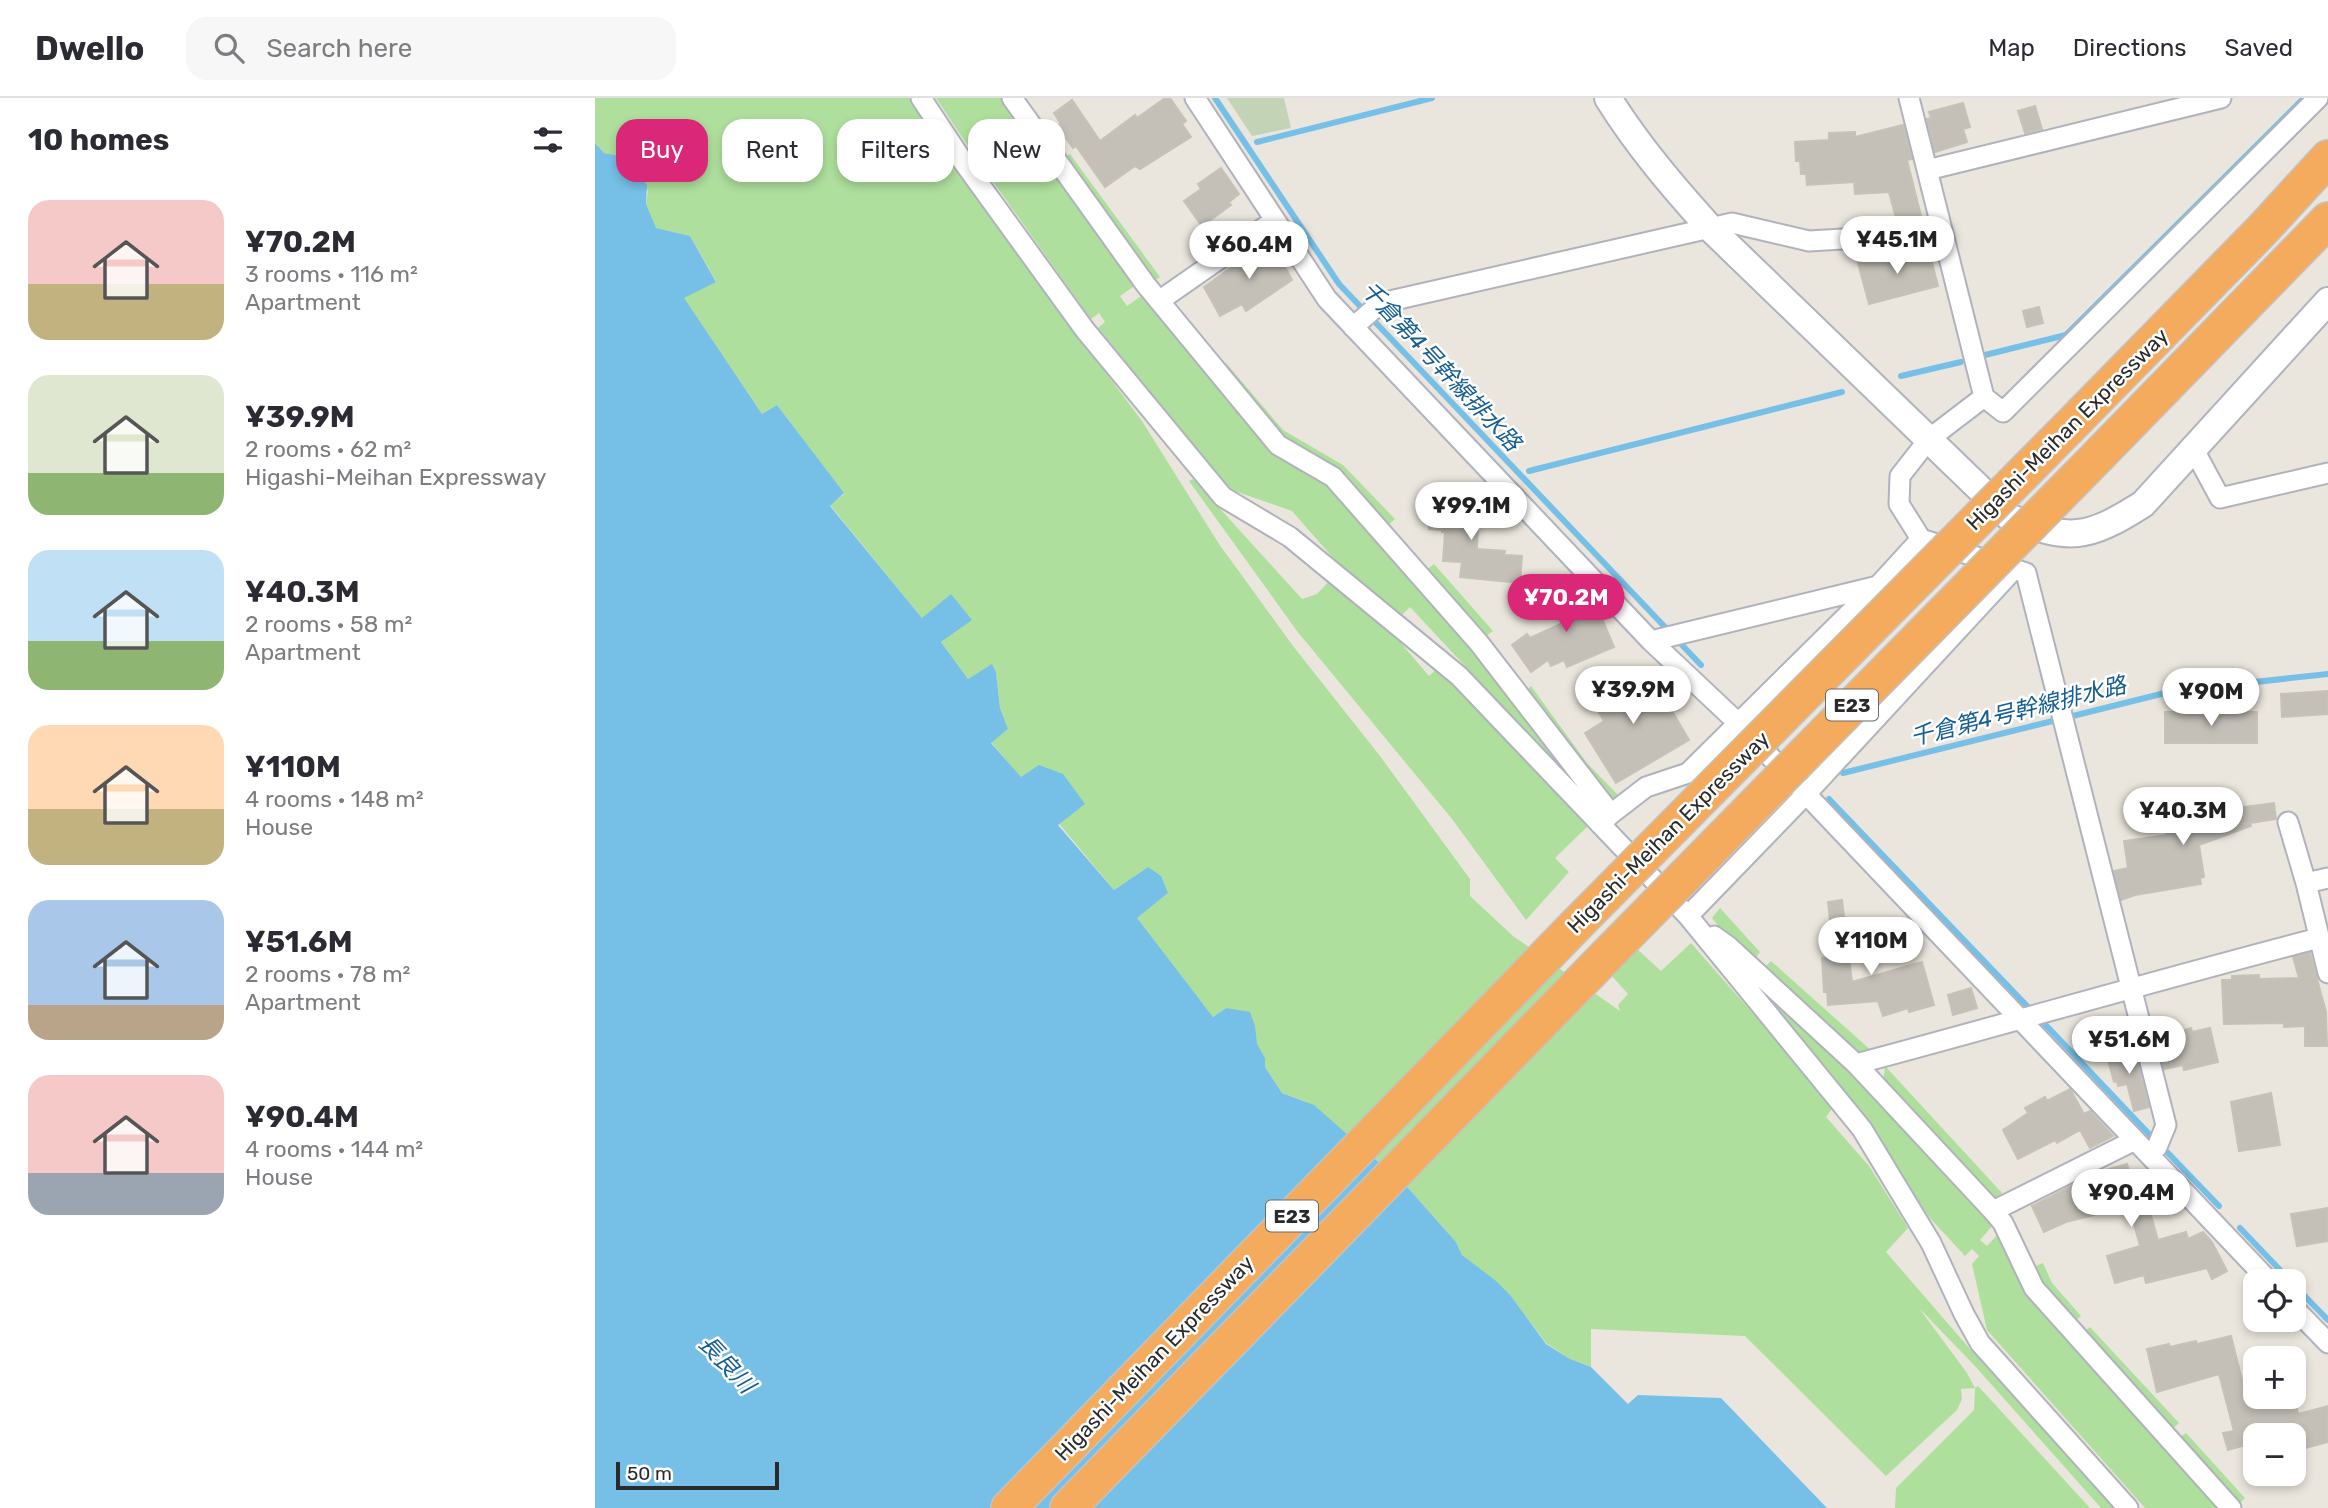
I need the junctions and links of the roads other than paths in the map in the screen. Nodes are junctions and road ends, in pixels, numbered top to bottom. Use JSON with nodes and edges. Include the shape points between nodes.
{"nodes":[{"id":1,"x":921,"y":98,"type":"edge"},
{"id":2,"x":1011,"y":98,"type":"edge"},
{"id":3,"x":1195,"y":98,"type":"edge"},
{"id":4,"x":1608,"y":98,"type":"edge"},
{"id":5,"x":1909,"y":98,"type":"edge"},
{"id":6,"x":2221,"y":98,"type":"edge"},
{"id":7,"x":2318,"y":98,"type":"edge"},
{"id":8,"x":2328,"y":158,"type":"edge"},
{"id":9,"x":1927,"y":170,"type":"junction"},
{"id":10,"x":1275,"y":220,"type":"junction"},
{"id":11,"x":2328,"y":220,"type":"edge"},
{"id":12,"x":1710,"y":229,"type":"junction"},
{"id":13,"x":1943,"y":233,"type":"junction"},
{"id":14,"x":1159,"y":301,"type":"junction"},
{"id":15,"x":2328,"y":301,"type":"edge"},
{"id":16,"x":1363,"y":319,"type":"junction"},
{"id":17,"x":1984,"y":397,"type":"junction"},
{"id":18,"x":1929,"y":439,"type":"junction"},
{"id":19,"x":2193,"y":448,"type":"junction"},
{"id":20,"x":2328,"y":472,"type":"edge"},
{"id":21,"x":1921,"y":539,"type":"junction"},
{"id":22,"x":2014,"y":569,"type":"junction"},
{"id":23,"x":1878,"y":586,"type":"junction"},
{"id":24,"x":1658,"y":640,"type":"junction"},
{"id":25,"x":1737,"y":722,"type":"junction"},
{"id":26,"x":1806,"y":794,"type":"junction"},
{"id":27,"x":1605,"y":819,"type":"junction"},
{"id":28,"x":2288,"y":822,"type":"dead end"},
{"id":29,"x":2328,"y":878,"type":"edge"},
{"id":30,"x":2306,"y":883,"type":"junction"},
{"id":31,"x":1688,"y":916,"type":"junction"},
{"id":32,"x":2319,"y":938,"type":"junction"},
{"id":33,"x":2328,"y":973,"type":"edge"},
{"id":34,"x":2132,"y":987,"type":"junction"},
{"id":35,"x":2021,"y":1020,"type":"junction"},
{"id":36,"x":1856,"y":1064,"type":"junction"},
{"id":37,"x":2135,"y":1140,"type":"junction"},
{"id":38,"x":2149,"y":1154,"type":"junction"},
{"id":39,"x":1993,"y":1212,"type":"junction"},
{"id":40,"x":2258,"y":1269,"type":"edge"},
{"id":41,"x":2306,"y":1320,"type":"edge"},
{"id":42,"x":2328,"y":1343,"type":"edge"},
{"id":43,"x":1009,"y":1508,"type":"edge"},
{"id":44,"x":1068,"y":1508,"type":"edge"},
{"id":45,"x":2128,"y":1508,"type":"edge"},
{"id":46,"x":2231,"y":1508,"type":"edge"}],
"edges":[{"from":1,"to":27,"type":"street","via":[[1085,330],[1223,497],[1290,537],[1459,676]]},
{"from":2,"to":14,"type":"street"},
{"from":3,"to":10,"type":"street"},
{"from":4,"to":12,"type":"street","via":[[1631,136]]},
{"from":5,"to":9,"type":"street"},
{"from":6,"to":9,"type":"street"},
{"from":7,"to":17,"type":"street","via":[[2003,412]]},
{"from":8,"to":43,"type":"highway","name":"Higashi-Meihan Expressway","number":"E23","bridge":true},
{"from":9,"to":13,"type":"street"},
{"from":10,"to":14,"type":"street"},
{"from":10,"to":16,"type":"street","via":[[1327,299]]},
{"from":11,"to":44,"type":"highway","name":"Higashi-Meihan Expressway","number":"E23","bridge":true},
{"from":12,"to":13,"type":"street","via":[[1732,223],[1809,242]]},
{"from":12,"to":16,"type":"street","via":[[1381,303]]},
{"from":12,"to":18,"type":"street"},
{"from":13,"to":17,"type":"street"},
{"from":14,"to":27,"type":"street","via":[[1278,445],[1332,477],[1479,643]]},
{"from":15,"to":19,"type":"street"},
{"from":16,"to":24,"type":"street"},
{"from":17,"to":18,"type":"street"},
{"from":18,"to":19,"type":"street","via":[[2009,517],[2066,535],[2115,522],[2143,504]]},
{"from":18,"to":21,"type":"street","via":[[1899,476],[1899,504]]},
{"from":19,"to":20,"type":"street","via":[[2220,498]]},
{"from":21,"to":22,"type":"street"},
{"from":21,"to":23,"type":"street"},
{"from":22,"to":26,"type":"street"},
{"from":22,"to":34,"type":"street","via":[[2026,573]]},
{"from":23,"to":24,"type":"street"},
{"from":23,"to":25,"type":"street"},
{"from":24,"to":25,"type":"street"},
{"from":25,"to":26,"type":"street"},
{"from":25,"to":27,"type":"street","via":[[1688,773],[1646,787]]},
{"from":26,"to":31,"type":"street"},
{"from":26,"to":35,"type":"street"},
{"from":27,"to":31,"type":"street"},
{"from":28,"to":30,"type":"street"},
{"from":29,"to":30,"type":"street"},
{"from":30,"to":32,"type":"street"},
{"from":31,"to":36,"type":"street","via":[[1728,946]]},
{"from":31,"to":45,"type":"street","via":[[1862,1129],[1931,1243],[1980,1343]]},
{"from":32,"to":33,"type":"street"},
{"from":32,"to":34,"type":"street"},
{"from":34,"to":35,"type":"street"},
{"from":34,"to":38,"type":"street","via":[[2166,1125]]},
{"from":35,"to":36,"type":"street"},
{"from":35,"to":37,"type":"street"},
{"from":36,"to":39,"type":"street"},
{"from":37,"to":38,"type":"street"},
{"from":37,"to":39,"type":"street"},
{"from":38,"to":40,"type":"street"},
{"from":39,"to":46,"type":"street","via":[[2003,1223],[2034,1288]]},
{"from":41,"to":42,"type":"street"}]}
